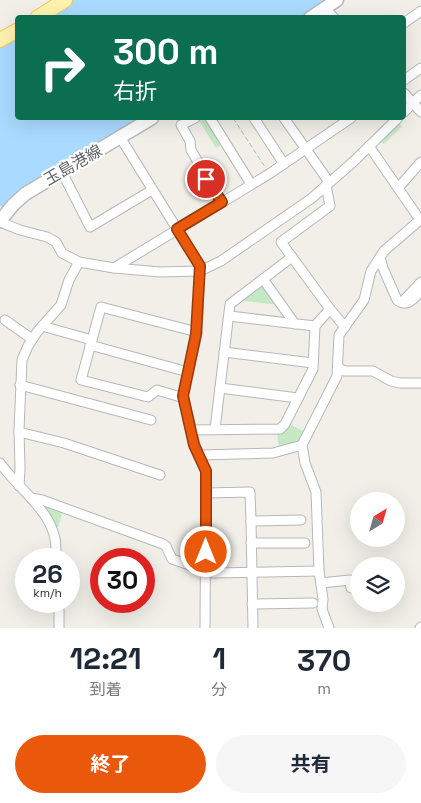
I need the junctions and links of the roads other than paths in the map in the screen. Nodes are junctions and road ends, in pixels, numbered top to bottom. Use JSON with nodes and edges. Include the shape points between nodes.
{"nodes":[{"id":1,"x":65,"y":0,"type":"edge"},
{"id":2,"x":337,"y":0,"type":"edge"},
{"id":3,"x":421,"y":11,"type":"edge"},
{"id":4,"x":330,"y":13,"type":"edge"},
{"id":5,"x":42,"y":15,"type":"edge"},
{"id":6,"x":406,"y":22,"type":"edge"},
{"id":7,"x":15,"y":32,"type":"edge"},
{"id":8,"x":0,"y":40,"type":"edge"},
{"id":9,"x":421,"y":68,"type":"edge"},
{"id":10,"x":406,"y":79,"type":"edge"},
{"id":11,"x":406,"y":95,"type":"edge"},
{"id":12,"x":421,"y":95,"type":"edge"},
{"id":13,"x":413,"y":103,"type":"junction"},
{"id":14,"x":406,"y":110,"type":"edge"},
{"id":15,"x":421,"y":112,"type":"edge"},
{"id":16,"x":149,"y":120,"type":"edge"},
{"id":17,"x":191,"y":120,"type":"edge"},
{"id":18,"x":211,"y":120,"type":"edge"},
{"id":19,"x":255,"y":120,"type":"edge"},
{"id":20,"x":285,"y":120,"type":"edge"},
{"id":21,"x":348,"y":120,"type":"edge"},
{"id":22,"x":396,"y":120,"type":"edge"},
{"id":23,"x":120,"y":138,"type":"junction"},
{"id":24,"x":369,"y":146,"type":"junction"},
{"id":25,"x":306,"y":150,"type":"junction"},
{"id":26,"x":421,"y":162,"type":"edge"},
{"id":27,"x":284,"y":164,"type":"junction"},
{"id":28,"x":62,"y":172,"type":"junction"},
{"id":29,"x":251,"y":184,"type":"junction"},
{"id":30,"x":327,"y":184,"type":"junction"},
{"id":31,"x":398,"y":188,"type":"junction"},
{"id":32,"x":152,"y":190,"type":"junction"},
{"id":33,"x":222,"y":202,"type":"junction"},
{"id":34,"x":421,"y":219,"type":"edge"},
{"id":35,"x":0,"y":221,"type":"edge"},
{"id":36,"x":177,"y":229,"type":"junction"},
{"id":37,"x":292,"y":257,"type":"junction"},
{"id":38,"x":380,"y":257,"type":"junction"},
{"id":39,"x":79,"y":262,"type":"junction"},
{"id":40,"x":114,"y":268,"type":"junction"},
{"id":41,"x":200,"y":271,"type":"junction"},
{"id":42,"x":263,"y":279,"type":"junction"},
{"id":43,"x":421,"y":282,"type":"edge"},
{"id":44,"x":421,"y":291,"type":"edge"},
{"id":45,"x":402,"y":303,"type":"junction"},
{"id":46,"x":330,"y":309,"type":"junction"},
{"id":47,"x":228,"y":316,"type":"junction"},
{"id":48,"x":5,"y":320,"type":"dead end"},
{"id":49,"x":295,"y":324,"type":"junction"},
{"id":50,"x":42,"y":326,"type":"junction"},
{"id":51,"x":316,"y":326,"type":"junction"},
{"id":52,"x":345,"y":327,"type":"junction"},
{"id":53,"x":197,"y":332,"type":"junction"},
{"id":54,"x":32,"y":339,"type":"junction"},
{"id":55,"x":91,"y":342,"type":"junction"},
{"id":56,"x":224,"y":352,"type":"junction"},
{"id":57,"x":313,"y":363,"type":"junction"},
{"id":58,"x":338,"y":368,"type":"junction"},
{"id":59,"x":188,"y":372,"type":"junction"},
{"id":60,"x":421,"y":384,"type":"edge"},
{"id":61,"x":20,"y":385,"type":"junction"},
{"id":62,"x":220,"y":388,"type":"junction"},
{"id":63,"x":184,"y":398,"type":"junction"},
{"id":64,"x":298,"y":398,"type":"junction"},
{"id":65,"x":150,"y":420,"type":"dead end"},
{"id":66,"x":215,"y":429,"type":"junction"},
{"id":67,"x":191,"y":430,"type":"junction"},
{"id":68,"x":19,"y":432,"type":"junction"},
{"id":69,"x":302,"y":445,"type":"junction"},
{"id":70,"x":200,"y":455,"type":"junction"},
{"id":71,"x":0,"y":463,"type":"edge"},
{"id":72,"x":160,"y":475,"type":"dead end"},
{"id":73,"x":19,"y":486,"type":"junction"},
{"id":74,"x":206,"y":493,"type":"junction"},
{"id":75,"x":31,"y":498,"type":"junction"},
{"id":76,"x":301,"y":520,"type":"dead end"},
{"id":77,"x":251,"y":521,"type":"junction"},
{"id":78,"x":251,"y":543,"type":"junction"},
{"id":79,"x":305,"y":544,"type":"dead end"},
{"id":80,"x":56,"y":548,"type":"edge"},
{"id":81,"x":320,"y":571,"type":"junction"},
{"id":82,"x":206,"y":572,"type":"junction"},
{"id":83,"x":252,"y":572,"type":"junction"},
{"id":84,"x":350,"y":580,"type":"edge"},
{"id":85,"x":321,"y":583,"type":"junction"},
{"id":86,"x":313,"y":603,"type":"dead end"},
{"id":87,"x":252,"y":604,"type":"junction"},
{"id":88,"x":59,"y":613,"type":"edge"},
{"id":89,"x":58,"y":628,"type":"edge"},
{"id":90,"x":205,"y":628,"type":"edge"},
{"id":91,"x":253,"y":628,"type":"edge"},
{"id":92,"x":329,"y":628,"type":"edge"}],
"edges":[{"from":1,"to":5,"type":"main road"},
{"from":2,"to":4,"type":"main road"},
{"from":3,"to":6,"type":"street"},
{"from":7,"to":8,"type":"main road"},
{"from":9,"to":10,"type":"street"},
{"from":11,"to":13,"type":"street"},
{"from":12,"to":13,"type":"street"},
{"from":13,"to":14,"type":"street"},
{"from":13,"to":15,"type":"street"},
{"from":16,"to":23,"type":"main road","name":"玉島港線"},
{"from":17,"to":33,"type":"street","via":[[182,125],[190,140],[190,150]]},
{"from":18,"to":29,"type":"street"},
{"from":19,"to":27,"type":"street"},
{"from":20,"to":25,"type":"street"},
{"from":21,"to":25,"type":"street"},
{"from":22,"to":24,"type":"street"},
{"from":23,"to":28,"type":"main road","name":"玉島港線"},
{"from":23,"to":32,"type":"street"},
{"from":24,"to":30,"type":"street"},
{"from":24,"to":31,"type":"street"},
{"from":25,"to":27,"type":"street"},
{"from":25,"to":30,"type":"street"},
{"from":26,"to":31,"type":"street"},
{"from":27,"to":29,"type":"street"},
{"from":28,"to":32,"type":"street","via":[[90,227]]},
{"from":28,"to":35,"type":"main road","name":"玉島港線","via":[[25,194]]},
{"from":29,"to":33,"type":"street"},
{"from":30,"to":37,"type":"street","via":[[330,206],[282,242]]},
{"from":30,"to":41,"type":"street","via":[[222,261]]},
{"from":31,"to":34,"type":"street"},
{"from":32,"to":36,"type":"street"},
{"from":33,"to":36,"type":"street"},
{"from":34,"to":38,"type":"street"},
{"from":35,"to":39,"type":"street","via":[[47,236],[56,242],[62,254]]},
{"from":36,"to":40,"type":"street"},
{"from":36,"to":41,"type":"street"},
{"from":37,"to":42,"type":"street"},
{"from":37,"to":46,"type":"street"},
{"from":38,"to":45,"type":"street"},
{"from":38,"to":52,"type":"street","via":[[371,271],[364,300]]},
{"from":39,"to":40,"type":"street"},
{"from":39,"to":50,"type":"street","via":[[61,305]]},
{"from":40,"to":41,"type":"street"},
{"from":41,"to":53,"type":"street"},
{"from":42,"to":47,"type":"street","via":[[230,304]]},
{"from":42,"to":49,"type":"street"},
{"from":43,"to":45,"type":"street"},
{"from":44,"to":45,"type":"street","via":[[410,303]]},
{"from":46,"to":51,"type":"street"},
{"from":46,"to":52,"type":"street"},
{"from":47,"to":49,"type":"street"},
{"from":47,"to":56,"type":"street"},
{"from":48,"to":54,"type":"street"},
{"from":49,"to":51,"type":"street"},
{"from":50,"to":54,"type":"street"},
{"from":50,"to":55,"type":"street"},
{"from":51,"to":57,"type":"street"},
{"from":52,"to":58,"type":"street","via":[[339,335]]},
{"from":53,"to":55,"type":"street","via":[[101,307]]},
{"from":53,"to":59,"type":"street"},
{"from":54,"to":61,"type":"street","via":[[22,360]]},
{"from":55,"to":59,"type":"street"},
{"from":55,"to":63,"type":"street","via":[[81,380],[148,397],[157,390]]},
{"from":56,"to":57,"type":"street"},
{"from":56,"to":62,"type":"street"},
{"from":57,"to":64,"type":"street"},
{"from":58,"to":60,"type":"street","via":[[373,371],[391,381]]},
{"from":58,"to":69,"type":"street"},
{"from":59,"to":63,"type":"street"},
{"from":61,"to":65,"type":"street"},
{"from":61,"to":68,"type":"street"},
{"from":62,"to":64,"type":"street"},
{"from":62,"to":66,"type":"street"},
{"from":63,"to":67,"type":"street"},
{"from":64,"to":66,"type":"street","via":[[280,429]]},
{"from":66,"to":67,"type":"street"},
{"from":67,"to":70,"type":"street"},
{"from":68,"to":72,"type":"street","via":[[64,443]]},
{"from":68,"to":73,"type":"street"},
{"from":69,"to":70,"type":"street","via":[[273,453]]},
{"from":69,"to":81,"type":"street","via":[[316,492]]},
{"from":70,"to":74,"type":"street","via":[[206,471]]},
{"from":71,"to":73,"type":"street"},
{"from":73,"to":75,"type":"street"},
{"from":74,"to":77,"type":"street","via":[[250,492]]},
{"from":74,"to":82,"type":"street"},
{"from":75,"to":80,"type":"street","via":[[54,531]]},
{"from":75,"to":82,"type":"street","via":[[163,544],[172,560]]},
{"from":76,"to":77,"type":"street"},
{"from":77,"to":78,"type":"street"},
{"from":78,"to":79,"type":"street"},
{"from":78,"to":83,"type":"street"},
{"from":81,"to":83,"type":"street"},
{"from":81,"to":85,"type":"street"},
{"from":82,"to":83,"type":"street"},
{"from":82,"to":90,"type":"street"},
{"from":83,"to":87,"type":"street"},
{"from":84,"to":85,"type":"street"},
{"from":85,"to":92,"type":"street","via":[[322,609]]},
{"from":86,"to":87,"type":"street"},
{"from":87,"to":91,"type":"street"},
{"from":88,"to":89,"type":"street"}]}
